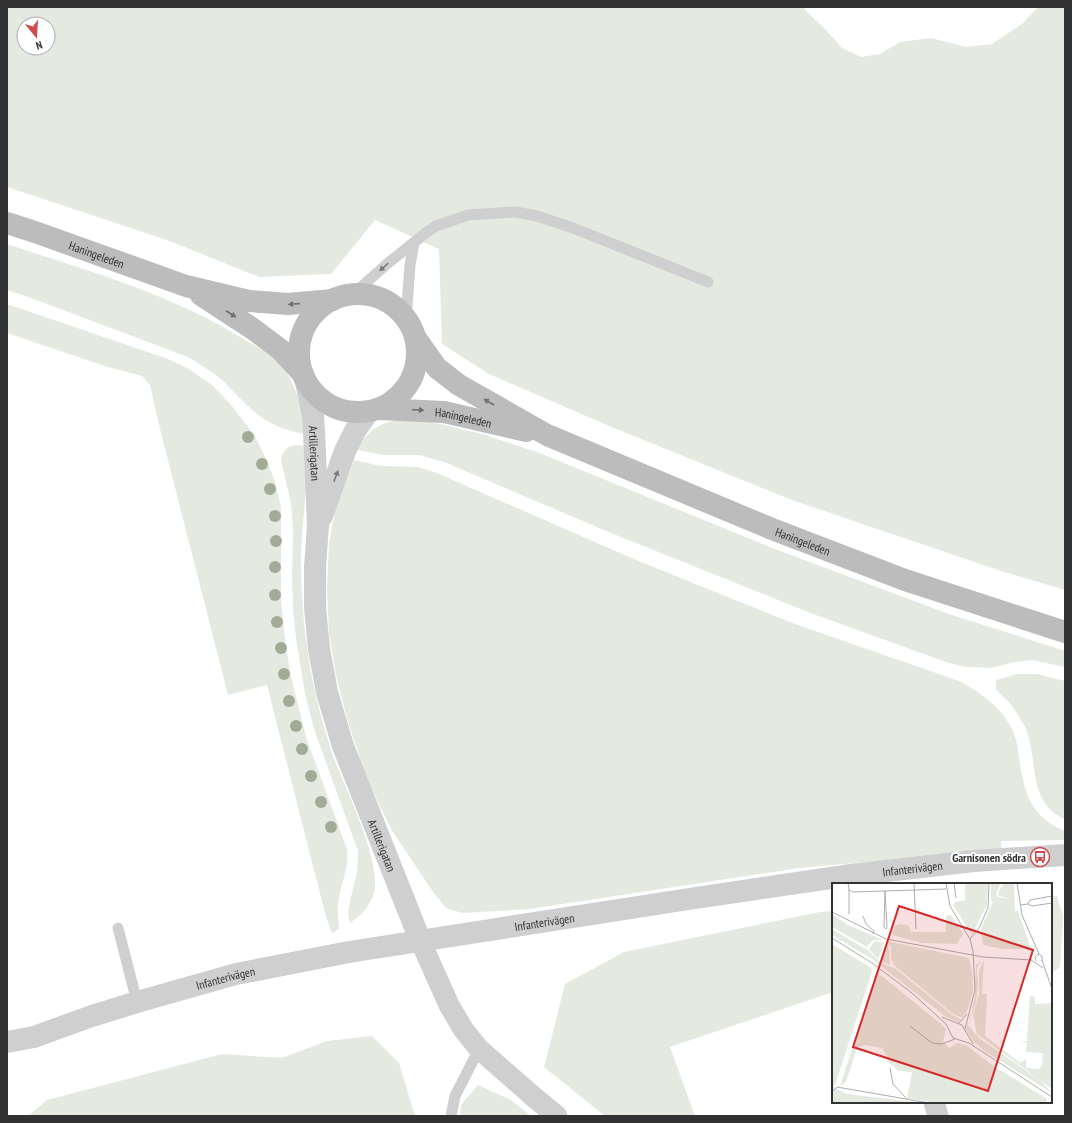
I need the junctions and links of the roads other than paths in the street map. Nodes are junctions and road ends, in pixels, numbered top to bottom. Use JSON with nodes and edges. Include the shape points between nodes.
{"nodes":[{"id":1,"x":7,"y":223,"type":"edge"},
{"id":2,"x":414,"y":243,"type":"junction"},
{"id":3,"x":708,"y":282,"type":"dead end"},
{"id":4,"x":186,"y":286,"type":"junction"},
{"id":5,"x":342,"y":297,"type":"junction"},
{"id":6,"x":410,"y":328,"type":"junction"},
{"id":7,"x":304,"y":378,"type":"junction"},
{"id":8,"x":374,"y":410,"type":"junction"},
{"id":9,"x":547,"y":436,"type":"junction"},
{"id":10,"x":318,"y":526,"type":"junction"},
{"id":11,"x":1065,"y":632,"type":"edge"},
{"id":12,"x":1065,"y":856,"type":"edge"},
{"id":13,"x":118,"y":928,"type":"dead end"},
{"id":14,"x":420,"y":940,"type":"junction"},
{"id":15,"x":137,"y":1002,"type":"junction"},
{"id":16,"x":34,"y":1037,"type":"junction"},
{"id":17,"x":7,"y":1042,"type":"edge"},
{"id":18,"x":479,"y":1049,"type":"junction"},
{"id":19,"x":7,"y":1059,"type":"edge"},
{"id":20,"x":934,"y":1103,"type":"edge"},
{"id":21,"x":450,"y":1116,"type":"edge"},
{"id":22,"x":557,"y":1116,"type":"edge"},
{"id":23,"x":938,"y":1116,"type":"edge"}],
"edges":[{"from":1,"to":4,"type":"main road","name":"Haningeleden"},
{"from":2,"to":3,"type":"lane","via":[[436,226],[468,215],[515,212],[573,228]]},
{"from":2,"to":5,"type":"lane","one_way":true},
{"from":2,"to":6,"type":"lane","via":[[410,266]]},
{"from":5,"to":4,"type":"main road","name":"Haningeleden","one_way":true,"via":[[288,304],[249,301]]},
{"from":4,"to":7,"type":"main road","name":"Haningeleden","one_way":true,"via":[[253,329],[280,350]]},
{"from":5,"to":6,"type":"main road","via":[[373,296],[391,304]]},
{"from":5,"to":7,"type":"main road","via":[[323,306],[308,321],[303,331],[299,352]]},
{"from":6,"to":8,"type":"main road","via":[[417,359],[411,380],[398,397]]},
{"from":9,"to":6,"type":"main road","name":"Haningeleden","one_way":true,"via":[[458,385],[437,368]]},
{"from":7,"to":8,"type":"main road","via":[[315,394],[340,410]]},
{"from":7,"to":10,"type":"street","name":"Artillerigatan","via":[[313,416]]},
{"from":8,"to":9,"type":"main road","name":"Haningeleden","one_way":true,"via":[[444,412]]},
{"from":10,"to":8,"type":"street","name":"Artillerigatan","one_way":true,"via":[[345,451],[355,431]]},
{"from":9,"to":11,"type":"main road","name":"Haningeleden","via":[[772,529],[890,574]]},
{"from":10,"to":14,"type":"street","name":"Artillerigatan","via":[[315,607],[327,692],[346,753]]},
{"from":12,"to":14,"type":"street","name":"Infanterivägen","via":[[974,861],[850,875]]},
{"from":13,"to":15,"type":"lane"},
{"from":14,"to":15,"type":"street","name":"Infanterivägen","via":[[236,974]]},
{"from":14,"to":18,"type":"street","name":"Artillerigatan","via":[[449,1005]]},
{"from":15,"to":16,"type":"street","name":"Infanterivägen"},
{"from":16,"to":17,"type":"street","name":"Infanterivägen"},
{"from":16,"to":19,"type":"street","name":"Infanterivägen"},
{"from":18,"to":21,"type":"lane","via":[[455,1096]]},
{"from":18,"to":22,"type":"street","name":"Artillerigatan"},
{"from":20,"to":23,"type":"street"}]}
